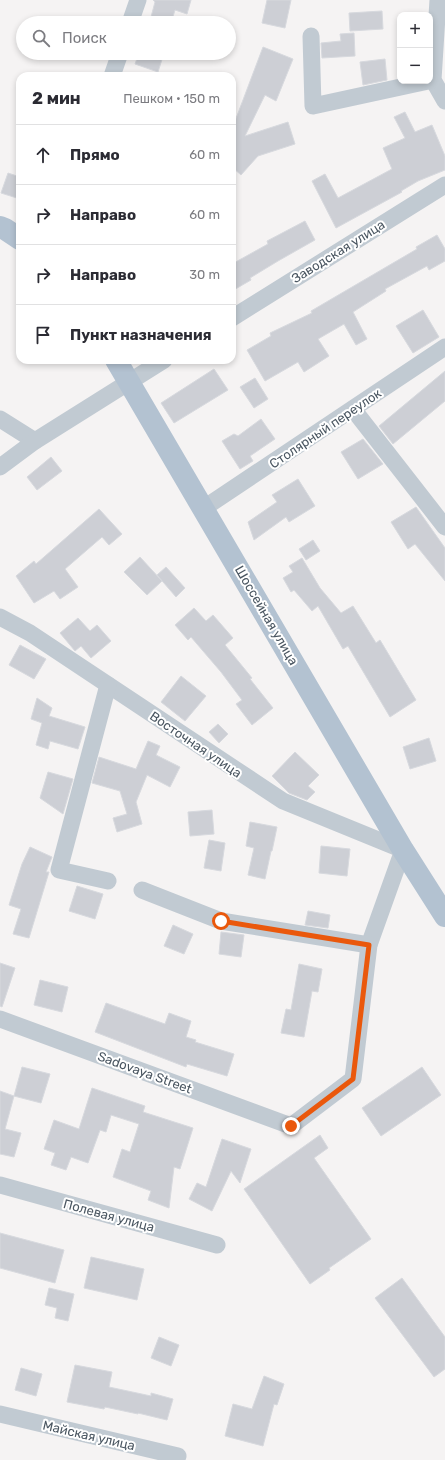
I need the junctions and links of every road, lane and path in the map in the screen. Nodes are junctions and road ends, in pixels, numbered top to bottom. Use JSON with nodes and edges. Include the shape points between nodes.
{"nodes":[{"id":1,"x":138,"y":0,"type":"edge"},
{"id":2,"x":438,"y":0,"type":"edge"},
{"id":3,"x":132,"y":16,"type":"edge"},
{"id":4,"x":311,"y":36,"type":"dead end"},
{"id":5,"x":118,"y":60,"type":"edge"},
{"id":6,"x":113,"y":72,"type":"edge"},
{"id":7,"x":433,"y":80,"type":"joint"},
{"id":8,"x":415,"y":84,"type":"edge"},
{"id":9,"x":445,"y":101,"type":"edge"},
{"id":10,"x":445,"y":185,"type":"edge"},
{"id":11,"x":0,"y":227,"type":"edge"},
{"id":12,"x":16,"y":236,"type":"edge"},
{"id":13,"x":236,"y":316,"type":"edge"},
{"id":14,"x":445,"y":347,"type":"edge"},
{"id":15,"x":118,"y":364,"type":"edge"},
{"id":16,"x":158,"y":364,"type":"edge"},
{"id":17,"x":129,"y":382,"type":"junction"},
{"id":18,"x":353,"y":409,"type":"junction"},
{"id":19,"x":0,"y":419,"type":"edge"},
{"id":20,"x":36,"y":440,"type":"junction"},
{"id":21,"x":0,"y":467,"type":"edge"},
{"id":22,"x":204,"y":508,"type":"junction"},
{"id":23,"x":445,"y":527,"type":"edge"},
{"id":24,"x":0,"y":617,"type":"edge"},
{"id":25,"x":108,"y":685,"type":"junction"},
{"id":26,"x":403,"y":850,"type":"junction"},
{"id":27,"x":108,"y":881,"type":"dead end"},
{"id":28,"x":142,"y":890,"type":"dead end"},
{"id":29,"x":445,"y":916,"type":"edge"},
{"id":30,"x":369,"y":945,"type":"junction"},
{"id":31,"x":0,"y":1019,"type":"edge"},
{"id":32,"x":0,"y":1186,"type":"edge"},
{"id":33,"x":217,"y":1245,"type":"dead end"},
{"id":34,"x":0,"y":1414,"type":"edge"},
{"id":35,"x":178,"y":1456,"type":"dead end"}],
"edges":[{"from":1,"to":3,"type":"street"},
{"from":2,"to":7,"type":"street"},
{"from":4,"to":8,"type":"street","via":[[313,106]]},
{"from":5,"to":6,"type":"street"},
{"from":7,"to":9,"type":"street"},
{"from":10,"to":13,"type":"street","name":"Заводская улица"},
{"from":11,"to":12,"type":"main road"},
{"from":14,"to":18,"type":"street","name":"Столярный переулок"},
{"from":15,"to":17,"type":"main road","name":"Шоссейная улица"},
{"from":16,"to":17,"type":"street"},
{"from":17,"to":20,"type":"street"},
{"from":17,"to":22,"type":"main road","name":"Шоссейная улица"},
{"from":18,"to":22,"type":"street","name":"Столярный переулок"},
{"from":18,"to":23,"type":"street"},
{"from":19,"to":20,"type":"street"},
{"from":20,"to":21,"type":"street"},
{"from":22,"to":26,"type":"main road","name":"Шоссейная улица"},
{"from":24,"to":25,"type":"street","name":"Восточная улица","via":[[30,633]]},
{"from":25,"to":26,"type":"street","name":"Восточная улица","via":[[283,801]]},
{"from":25,"to":27,"type":"street","via":[[59,870]]},
{"from":26,"to":29,"type":"main road","name":"Шоссейная улица"},
{"from":26,"to":30,"type":"street"},
{"from":28,"to":30,"type":"street","via":[[221,921]]},
{"from":30,"to":31,"type":"street","name":"Sadovaya Street","via":[[353,1079],[291,1126]]},
{"from":32,"to":33,"type":"street","name":"Полевая улица"},
{"from":34,"to":35,"type":"street","name":"Майская улица"}]}
